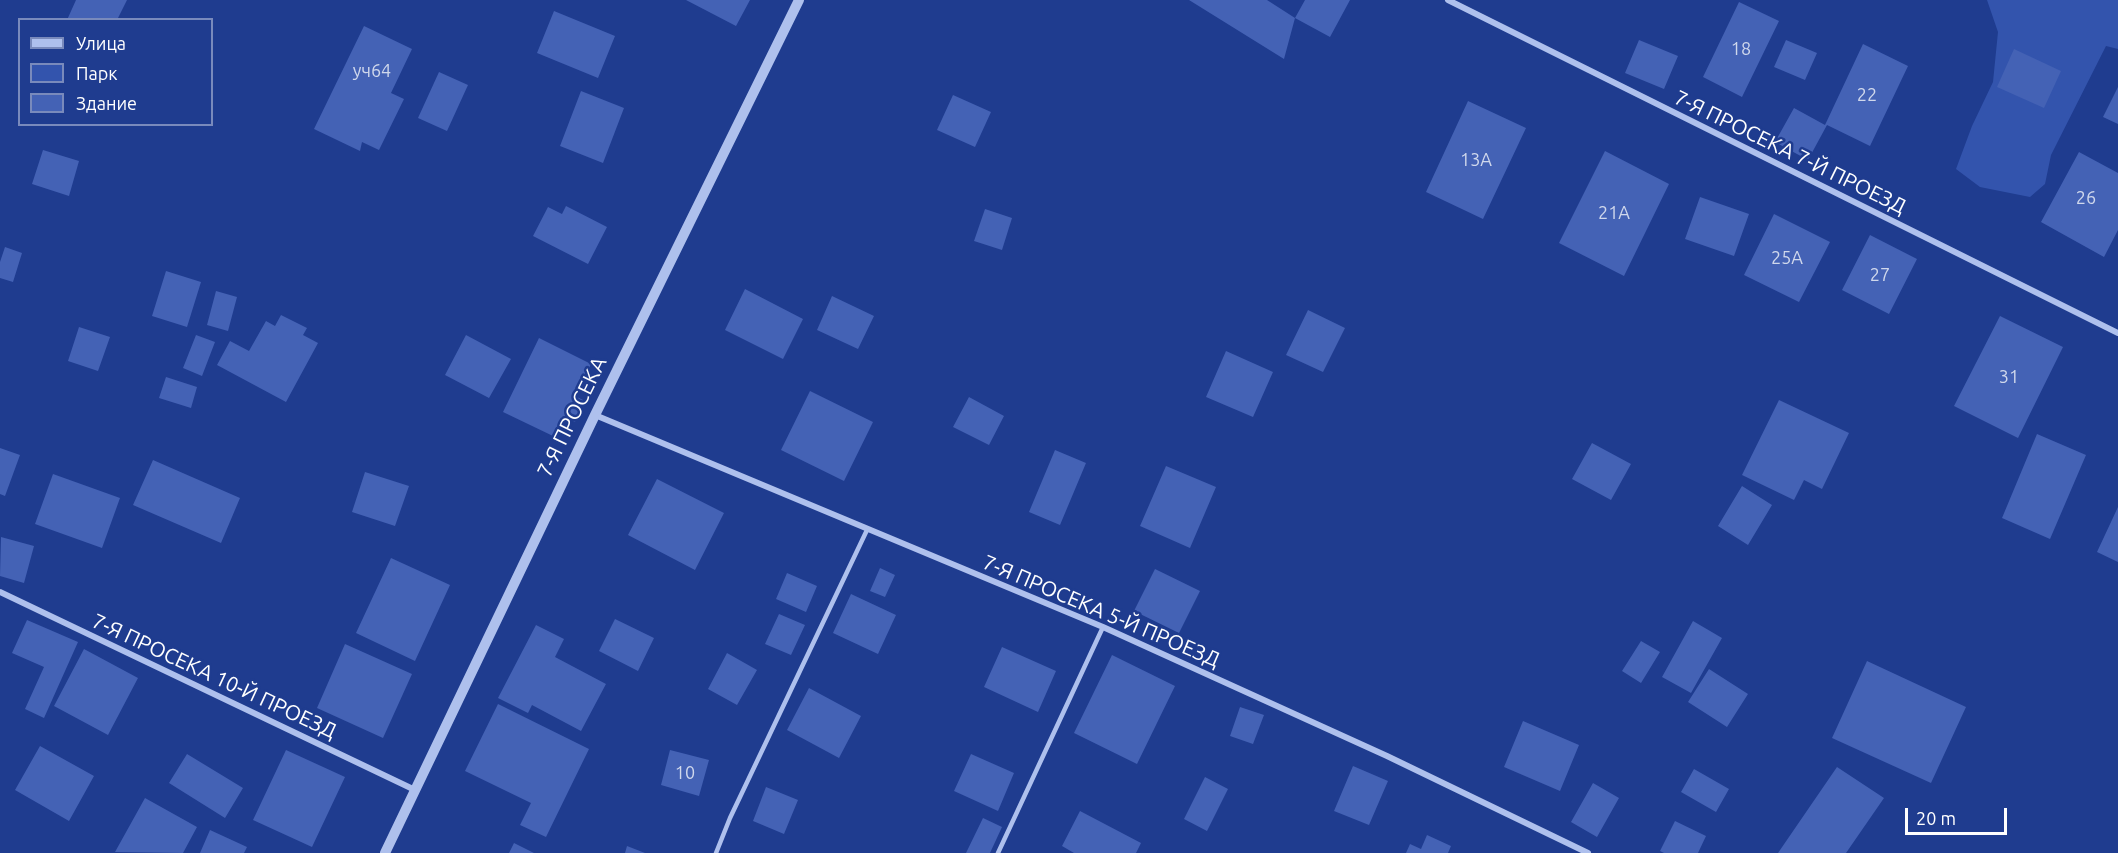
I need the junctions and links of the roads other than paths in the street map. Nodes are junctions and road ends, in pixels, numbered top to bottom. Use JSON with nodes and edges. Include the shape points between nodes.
{"nodes":[{"id":1,"x":799,"y":0,"type":"edge"},
{"id":2,"x":1448,"y":0,"type":"edge"},
{"id":3,"x":2118,"y":333,"type":"edge"},
{"id":4,"x":594,"y":415,"type":"junction"},
{"id":5,"x":867,"y":530,"type":"junction"},
{"id":6,"x":0,"y":592,"type":"edge"},
{"id":7,"x":1102,"y":627,"type":"junction"},
{"id":8,"x":415,"y":790,"type":"junction"},
{"id":9,"x":385,"y":853,"type":"edge"},
{"id":10,"x":716,"y":853,"type":"edge"},
{"id":11,"x":998,"y":853,"type":"edge"},
{"id":12,"x":1588,"y":853,"type":"edge"}],
"edges":[{"from":1,"to":4,"type":"street","name":"7-Я ПРОСЕКА"},
{"from":2,"to":3,"type":"street","name":"7-Я ПРОСЕКА 7-Й ПРОЕЗД"},
{"from":4,"to":5,"type":"street","name":"7-Я ПРОСЕКА 5-Й ПРОЕЗД"},
{"from":4,"to":8,"type":"street","name":"7-Я ПРОСЕКА"},
{"from":5,"to":7,"type":"street","name":"7-Я ПРОСЕКА 5-Й ПРОЕЗД"},
{"from":5,"to":10,"type":"lane"},
{"from":6,"to":8,"type":"street","name":"7-Я ПРОСЕКА 10-Й ПРОЕЗД"},
{"from":7,"to":11,"type":"lane"},
{"from":7,"to":12,"type":"street","name":"7-Я ПРОСЕКА 5-Й ПРОЕЗД","via":[[1387,756]]},
{"from":8,"to":9,"type":"street","name":"7-Я ПРОСЕКА"}]}
